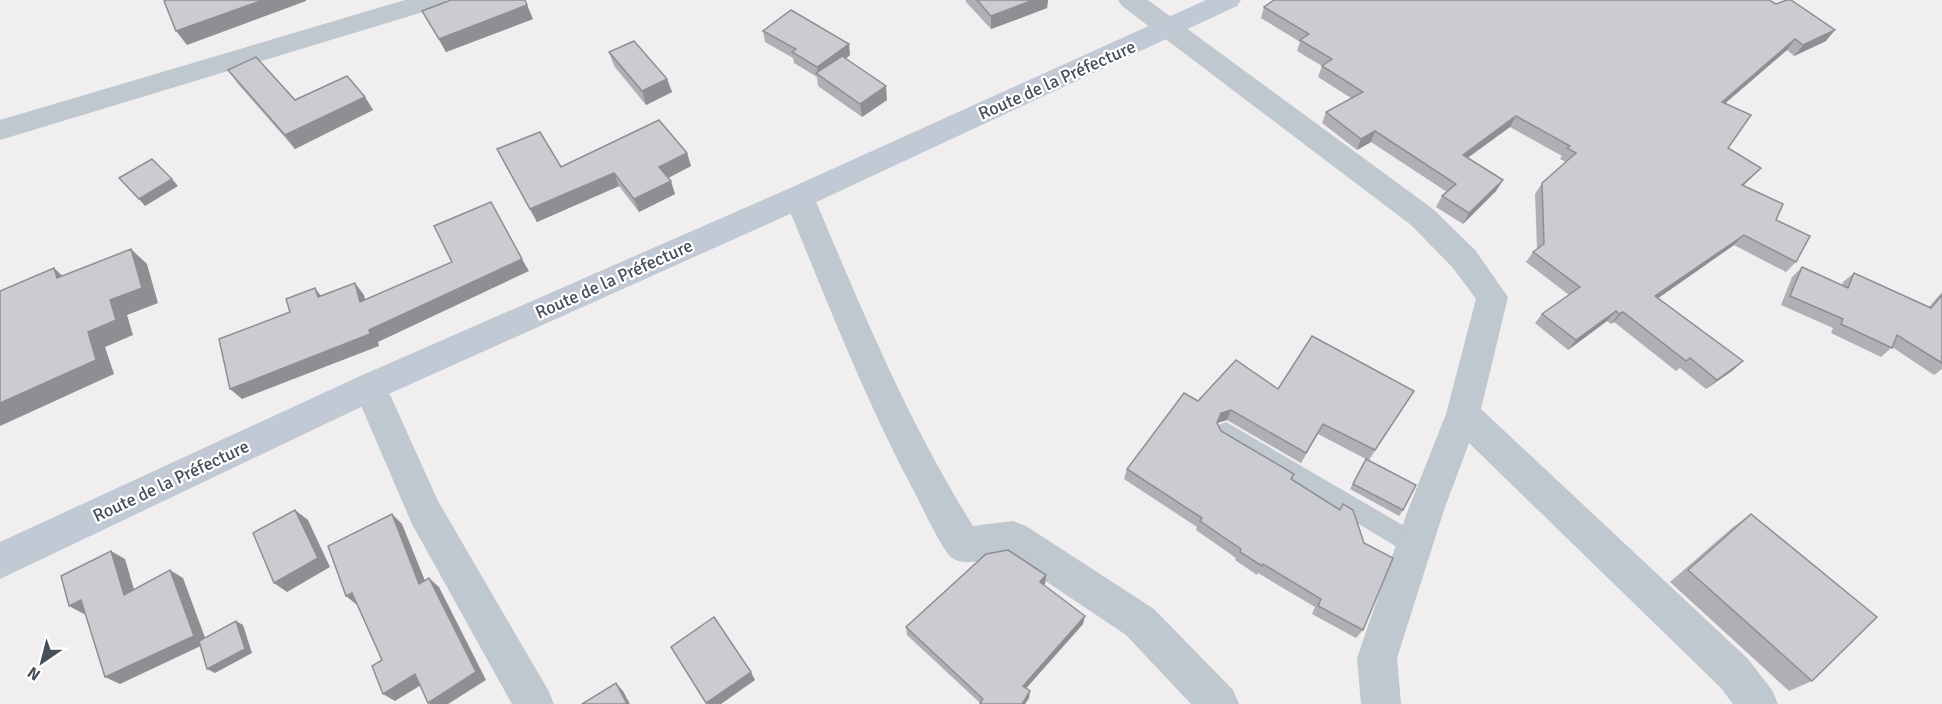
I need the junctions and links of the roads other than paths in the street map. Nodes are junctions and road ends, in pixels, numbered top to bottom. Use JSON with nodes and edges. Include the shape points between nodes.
{"nodes":[{"id":1,"x":434,"y":0,"type":"edge"},
{"id":2,"x":1131,"y":0,"type":"edge"},
{"id":3,"x":1228,"y":0,"type":"edge"},
{"id":4,"x":1171,"y":28,"type":"junction"},
{"id":5,"x":0,"y":130,"type":"edge"},
{"id":6,"x":799,"y":197,"type":"junction"},
{"id":7,"x":370,"y":387,"type":"junction"},
{"id":8,"x":1462,"y":414,"type":"junction"},
{"id":9,"x":1226,"y":432,"type":"edge"},
{"id":10,"x":1415,"y":545,"type":"junction"},
{"id":11,"x":0,"y":561,"type":"edge"},
{"id":12,"x":534,"y":704,"type":"edge"},
{"id":13,"x":1219,"y":704,"type":"edge"},
{"id":14,"x":1382,"y":704,"type":"edge"},
{"id":15,"x":1758,"y":704,"type":"edge"}],
"edges":[{"from":1,"to":5,"type":"street"},
{"from":2,"to":4,"type":"street"},
{"from":3,"to":4,"type":"street","name":"Route de la Préfecture"},
{"from":4,"to":6,"type":"street","name":"Route de la Préfecture"},
{"from":4,"to":8,"type":"street","via":[[1422,217],[1464,259],[1492,297]]},
{"from":6,"to":7,"type":"street","name":"Route de la Préfecture"},
{"from":6,"to":13,"type":"street","via":[[869,364],[934,499],[964,545],[1012,538],[1140,622]]},
{"from":7,"to":11,"type":"street","name":"Route de la Préfecture"},
{"from":7,"to":12,"type":"street","via":[[425,512]]},
{"from":8,"to":10,"type":"street"},
{"from":8,"to":15,"type":"street","via":[[1734,673]]},
{"from":9,"to":10,"type":"lane"},
{"from":10,"to":14,"type":"street","via":[[1377,658]]}]}
